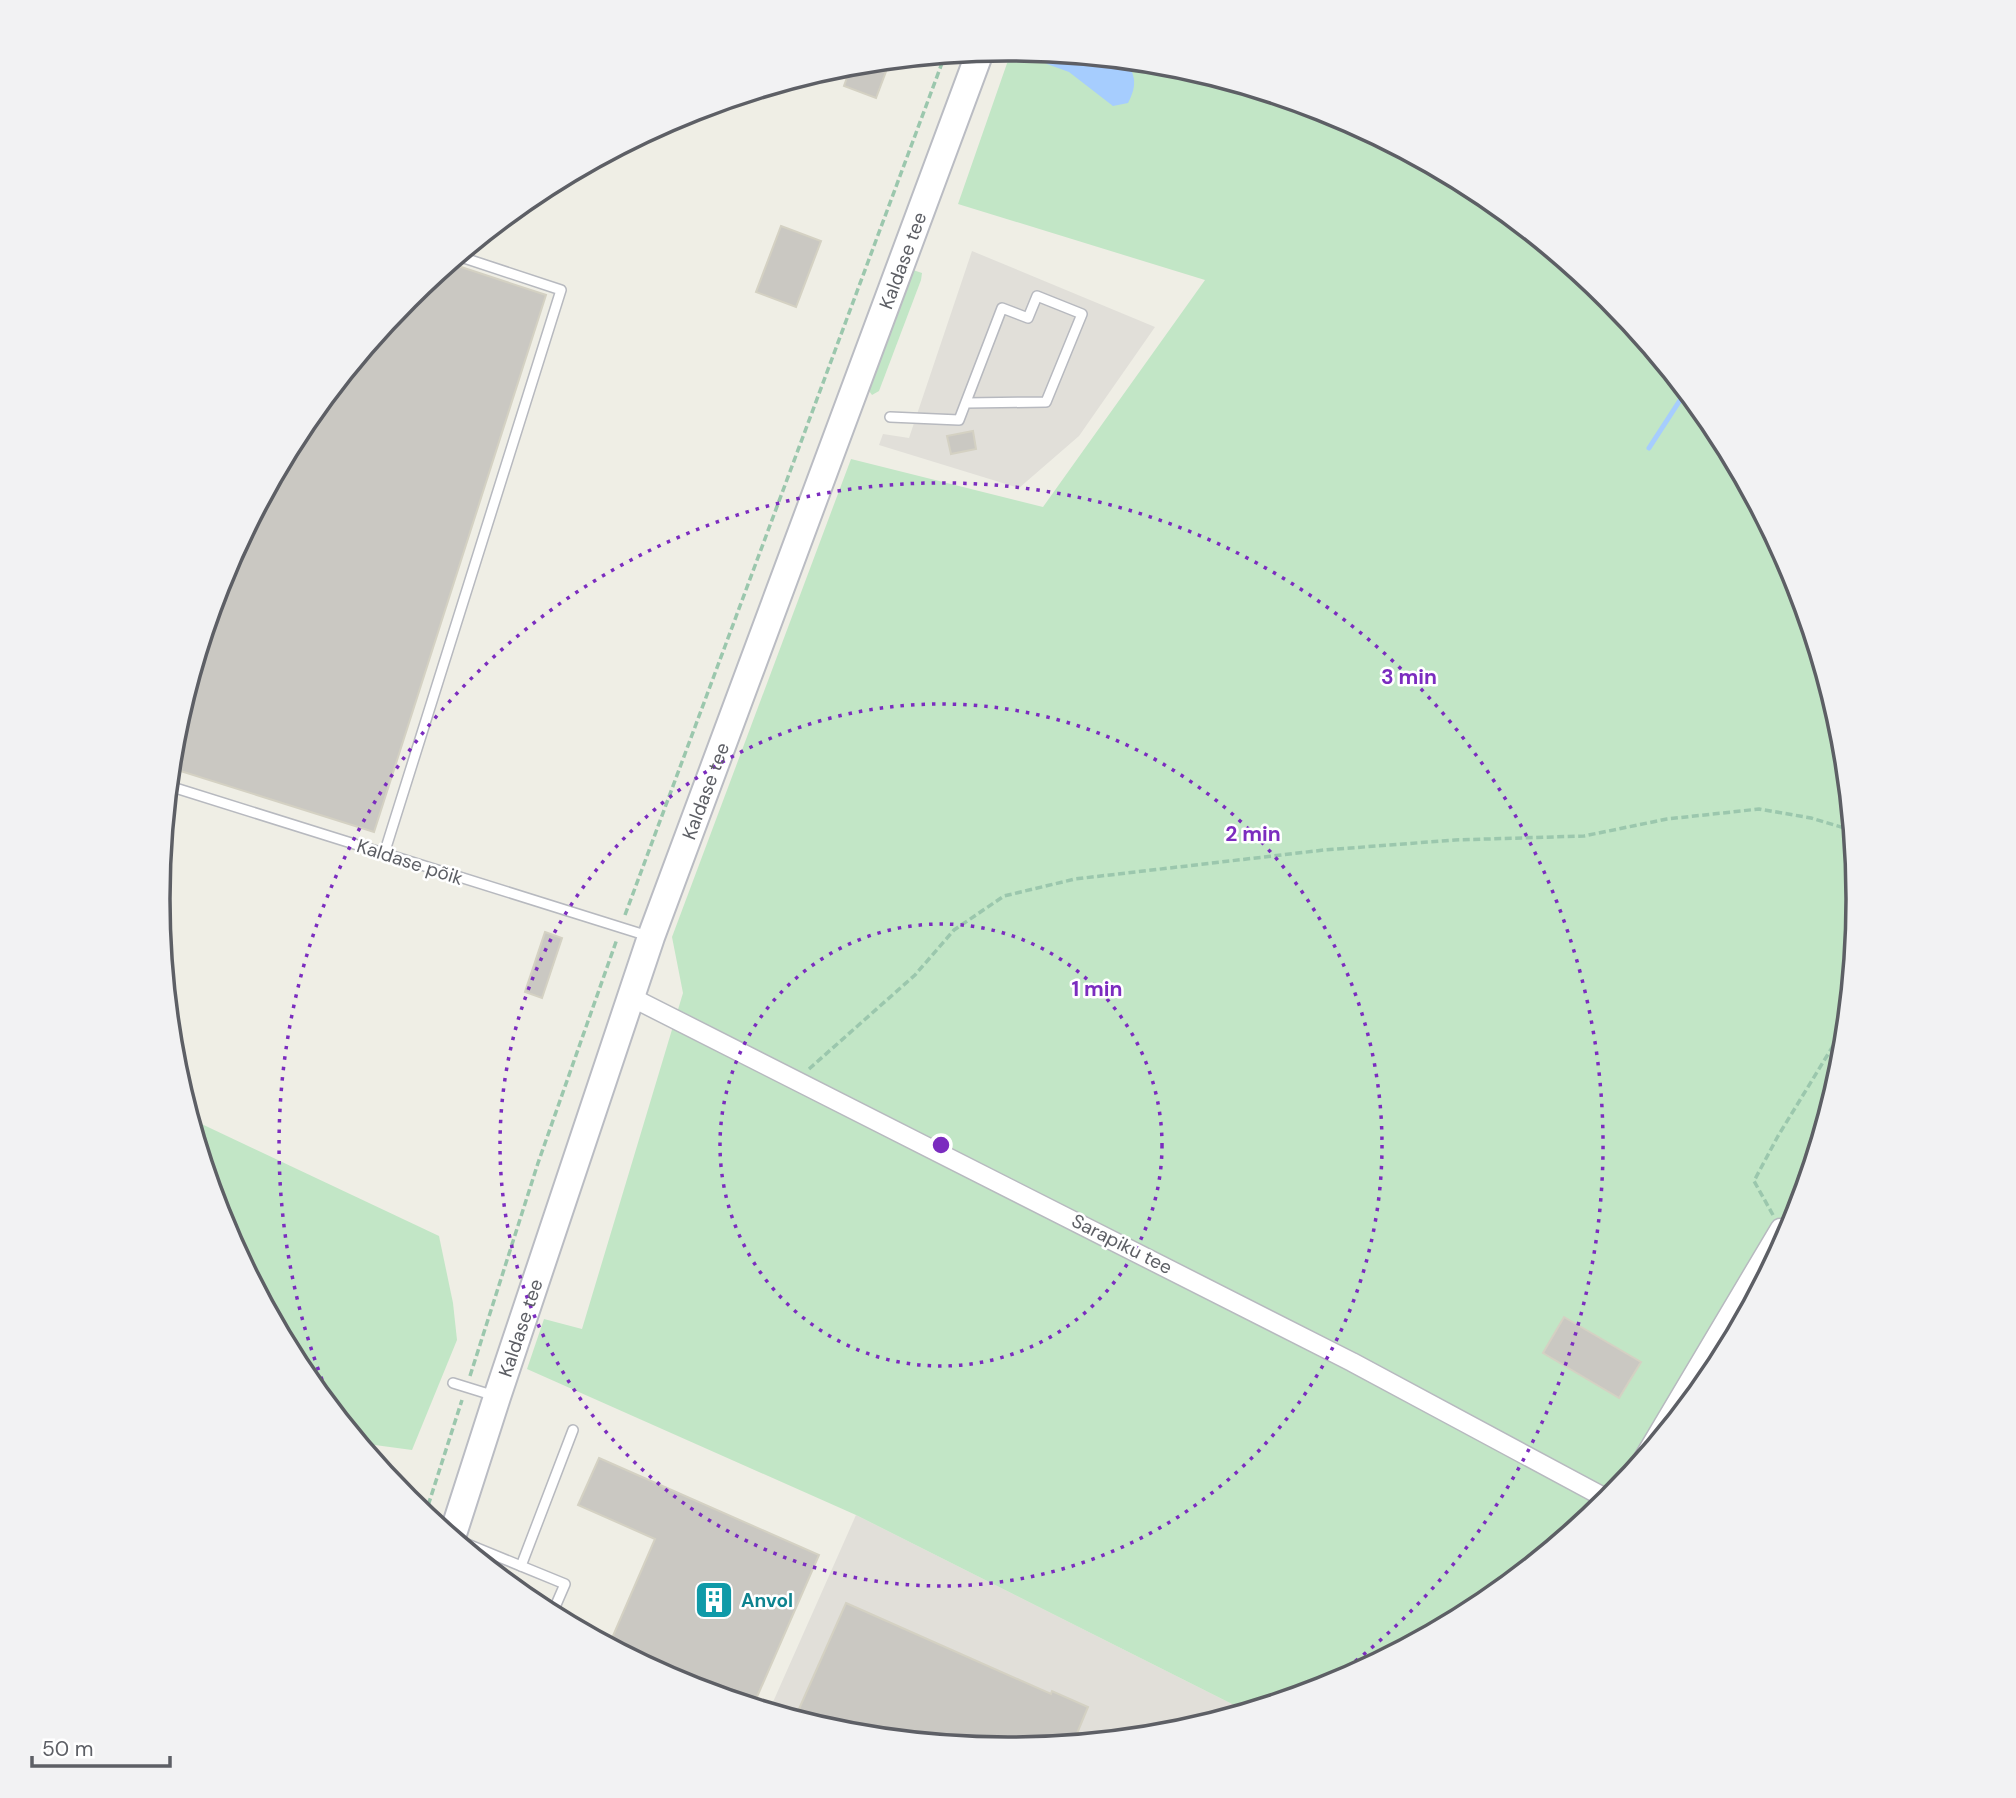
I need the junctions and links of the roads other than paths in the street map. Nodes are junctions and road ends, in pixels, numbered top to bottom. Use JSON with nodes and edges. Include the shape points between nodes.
{"nodes":[{"id":1,"x":977,"y":62,"type":"edge"},
{"id":2,"x":468,"y":259,"type":"edge"},
{"id":3,"x":966,"y":402,"type":"junction"},
{"id":4,"x":890,"y":417,"type":"dead end"},
{"id":5,"x":177,"y":789,"type":"edge"},
{"id":6,"x":384,"y":854,"type":"junction"},
{"id":7,"x":651,"y":937,"type":"junction"},
{"id":8,"x":631,"y":997,"type":"junction"},
{"id":9,"x":1773,"y":1240,"type":"edge"},
{"id":10,"x":453,"y":1383,"type":"dead end"},
{"id":11,"x":497,"y":1396,"type":"junction"},
{"id":12,"x":1671,"y":1412,"type":"edge"},
{"id":13,"x":573,"y":1430,"type":"dead end"},
{"id":14,"x":1597,"y":1494,"type":"edge"},
{"id":15,"x":457,"y":1529,"type":"edge"},
{"id":16,"x":480,"y":1549,"type":"edge"},
{"id":17,"x":521,"y":1566,"type":"junction"},
{"id":18,"x":556,"y":1604,"type":"edge"}],
"edges":[{"from":1,"to":7,"type":"street","name":"Kaldase tee"},
{"from":2,"to":6,"type":"lane","via":[[561,290]]},
{"from":3,"to":3,"type":"lane","via":[[1002,308],[1028,318],[1037,296],[1082,314],[1046,402]]},
{"from":3,"to":4,"type":"lane","via":[[959,420]]},
{"from":5,"to":6,"type":"lane","name":"Kaldase põik"},
{"from":6,"to":7,"type":"lane","name":"Kaldase põik"},
{"from":7,"to":8,"type":"street","name":"Kaldase tee"},
{"from":8,"to":11,"type":"street","name":"Kaldase tee"},
{"from":8,"to":14,"type":"street","name":"Sarapiku tee","via":[[1352,1362]]},
{"from":9,"to":12,"type":"street"},
{"from":10,"to":11,"type":"lane"},
{"from":11,"to":15,"type":"street","name":"Kaldase tee"},
{"from":13,"to":17,"type":"lane"},
{"from":16,"to":17,"type":"lane"},
{"from":17,"to":18,"type":"lane","via":[[565,1584]]}]}
